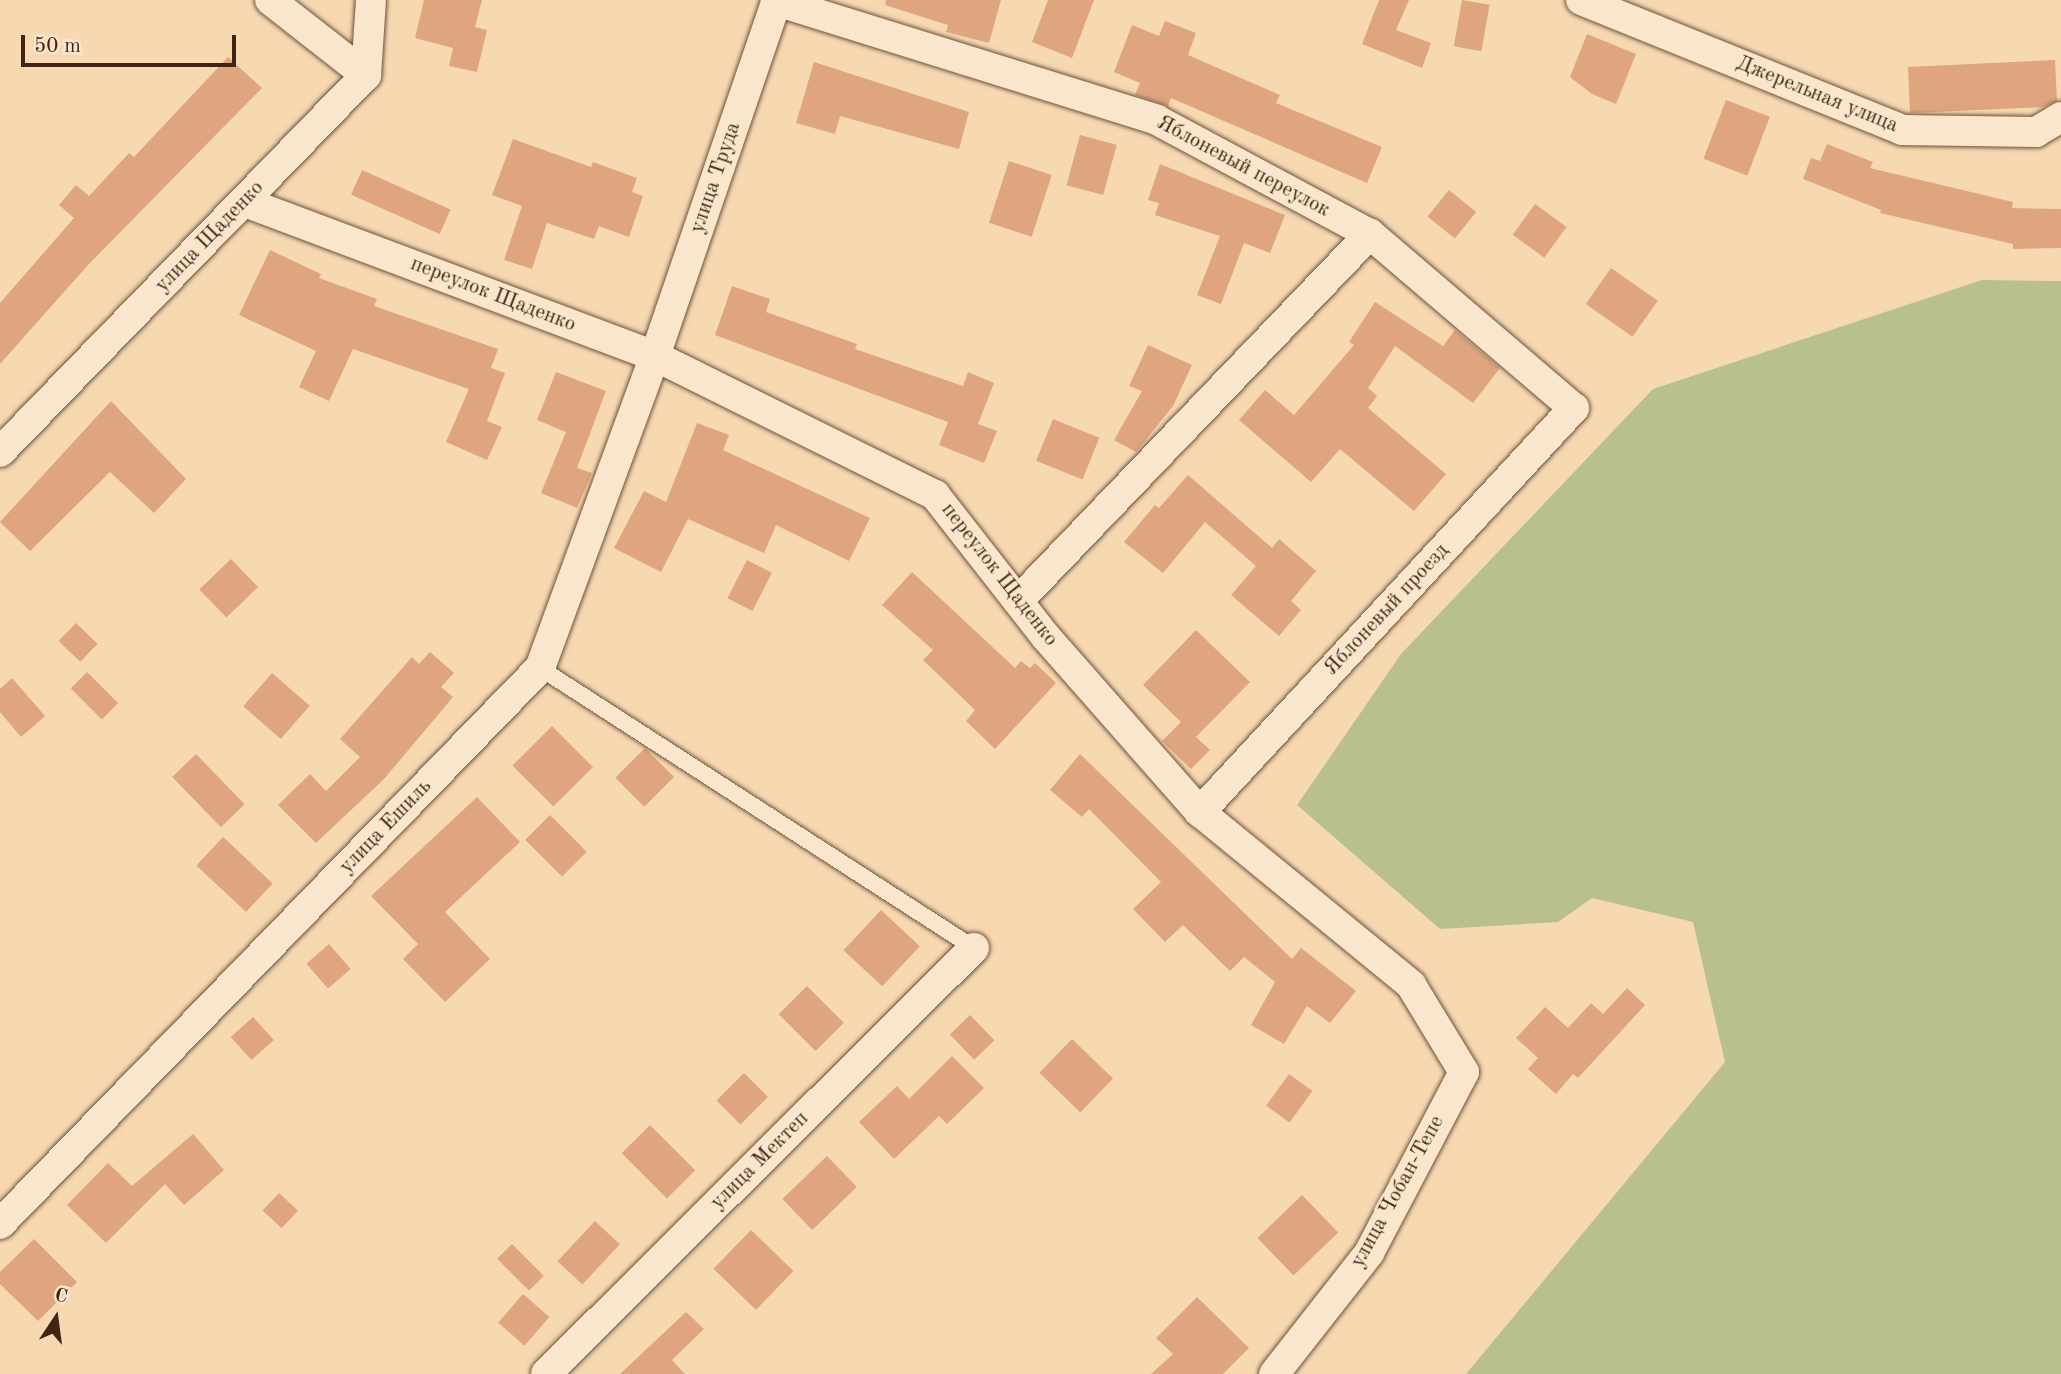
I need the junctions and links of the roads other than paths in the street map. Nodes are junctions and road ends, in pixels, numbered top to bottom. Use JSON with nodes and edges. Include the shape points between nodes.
{"nodes":[{"id":1,"x":270,"y":0,"type":"edge"},
{"id":2,"x":371,"y":0,"type":"edge"},
{"id":3,"x":1580,"y":0,"type":"edge"},
{"id":4,"x":777,"y":1,"type":"edge"},
{"id":5,"x":366,"y":75,"type":"junction"},
{"id":6,"x":2061,"y":117,"type":"edge"},
{"id":7,"x":245,"y":202,"type":"junction"},
{"id":8,"x":1370,"y":234,"type":"junction"},
{"id":9,"x":655,"y":356,"type":"junction"},
{"id":10,"x":1574,"y":408,"type":"joint"},
{"id":11,"x":0,"y":452,"type":"edge"},
{"id":12,"x":1018,"y":601,"type":"junction"},
{"id":13,"x":540,"y":668,"type":"junction"},
{"id":14,"x":1200,"y":812,"type":"junction"},
{"id":15,"x":974,"y":948,"type":"joint"},
{"id":16,"x":1464,"y":1072,"type":"joint"},
{"id":17,"x":0,"y":1224,"type":"edge"},
{"id":18,"x":546,"y":1374,"type":"edge"},
{"id":19,"x":1274,"y":1374,"type":"edge"}],
"edges":[{"from":1,"to":5,"type":"street"},
{"from":2,"to":5,"type":"street"},
{"from":3,"to":6,"type":"street","name":"Джерельная улица","via":[[1902,130],[2036,132]]},
{"from":4,"to":8,"type":"street","name":"Яблоневый переулок","via":[[1157,120]]},
{"from":4,"to":9,"type":"street","name":"улица Труда"},
{"from":5,"to":7,"type":"street","name":"улица Щаденко"},
{"from":7,"to":9,"type":"street","name":"переулок Щаденко"},
{"from":7,"to":11,"type":"street","name":"улица Щаденко"},
{"from":8,"to":10,"type":"street","name":"Яблоневый переулок"},
{"from":8,"to":12,"type":"street"},
{"from":9,"to":12,"type":"street","name":"переулок Щаденко","via":[[935,495]]},
{"from":9,"to":13,"type":"street","name":"улица Ешиль"},
{"from":10,"to":14,"type":"street","name":"Яблоневый проезд"},
{"from":12,"to":14,"type":"street","name":"переулок Щаденко"},
{"from":13,"to":15,"type":"lane"},
{"from":13,"to":17,"type":"street","name":"улица Ешиль"},
{"from":14,"to":16,"type":"street","name":"переулок Щаденко","via":[[1411,985]]},
{"from":15,"to":18,"type":"street","name":"улица Мектеп"},
{"from":16,"to":19,"type":"street","name":"улица Чобан-Тепе","via":[[1369,1253]]}]}
